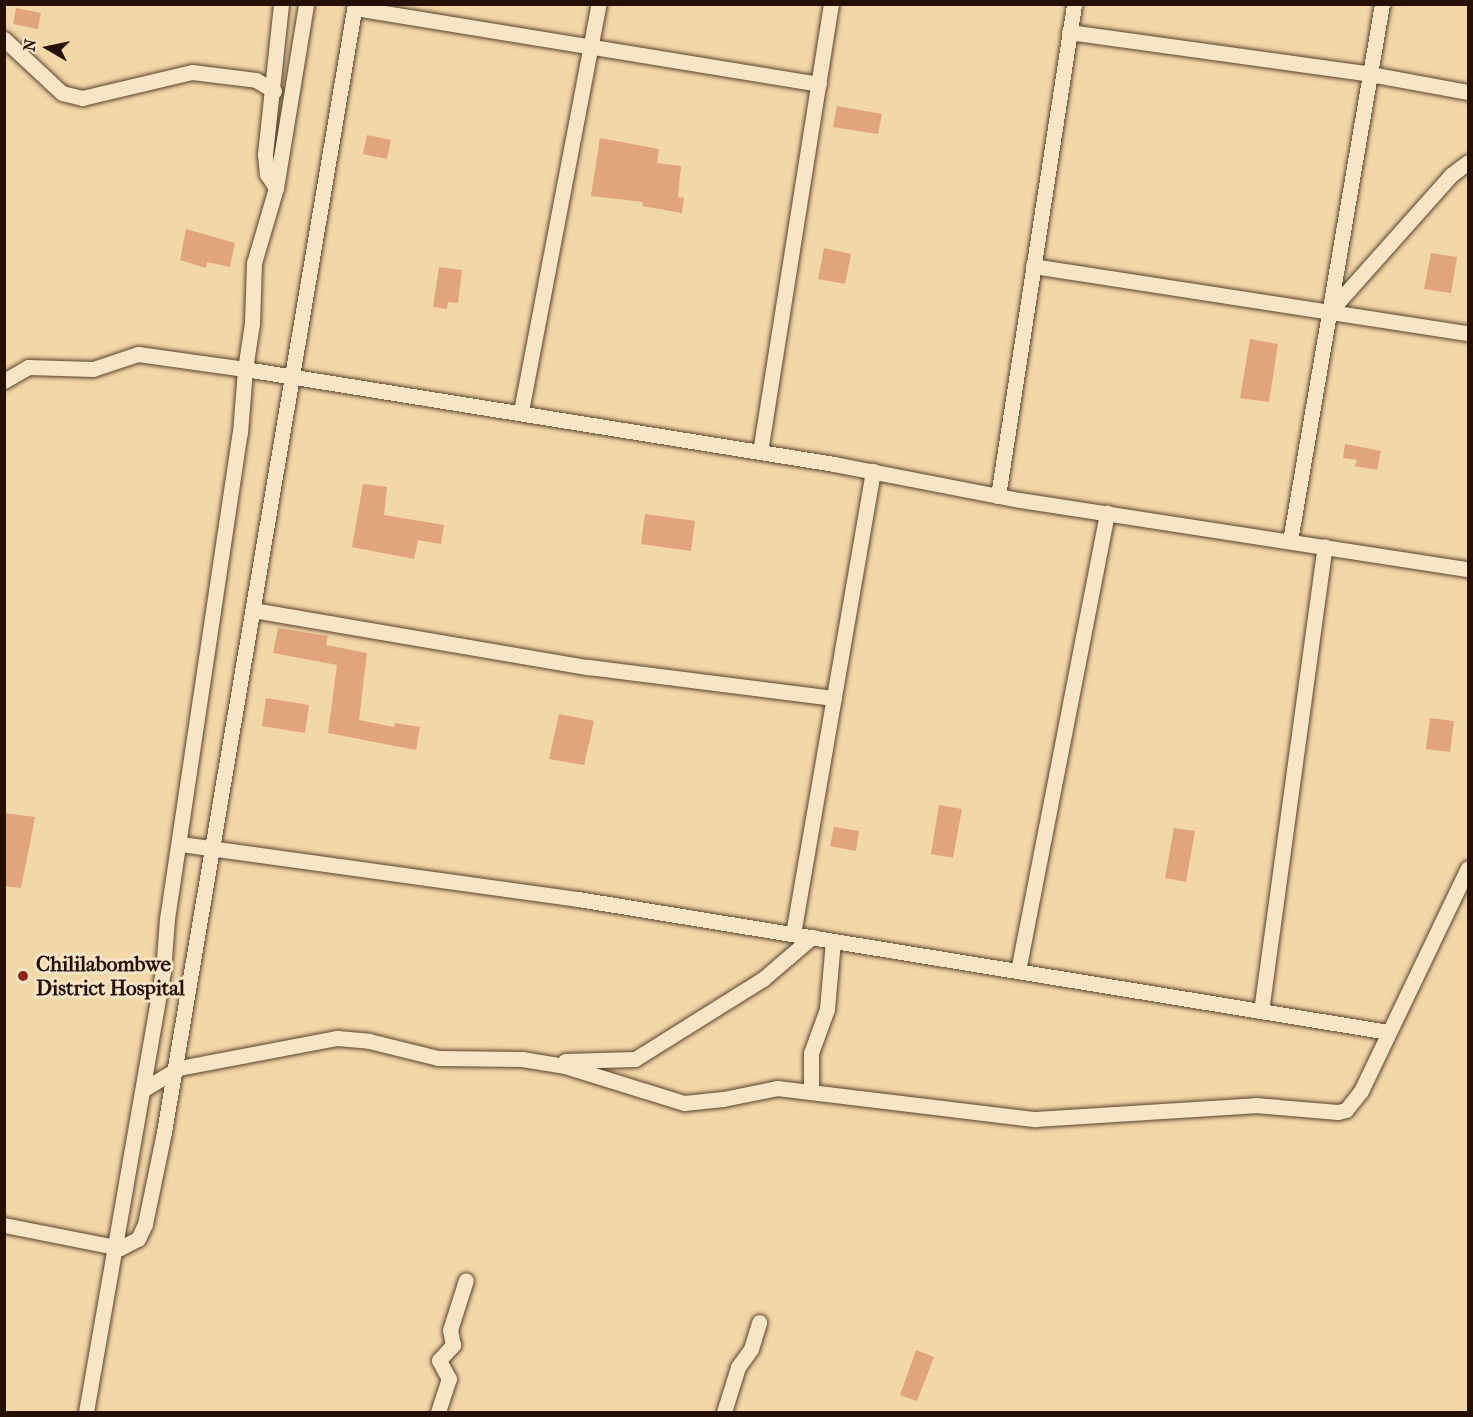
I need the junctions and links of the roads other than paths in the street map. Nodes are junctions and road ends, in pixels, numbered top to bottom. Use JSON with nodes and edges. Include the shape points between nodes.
{"nodes":[{"id":1,"x":281,"y":4,"type":"edge"},
{"id":2,"x":306,"y":4,"type":"edge"},
{"id":3,"x":599,"y":4,"type":"edge"},
{"id":4,"x":831,"y":4,"type":"edge"},
{"id":5,"x":1074,"y":4,"type":"edge"},
{"id":6,"x":1382,"y":4,"type":"edge"},
{"id":7,"x":355,"y":6,"type":"edge"},
{"id":8,"x":1070,"y":32,"type":"junction"},
{"id":9,"x":4,"y":39,"type":"edge"},
{"id":10,"x":592,"y":46,"type":"junction"},
{"id":11,"x":1370,"y":74,"type":"junction"},
{"id":12,"x":819,"y":84,"type":"junction"},
{"id":13,"x":274,"y":91,"type":"junction"},
{"id":14,"x":1468,"y":92,"type":"edge"},
{"id":15,"x":1468,"y":162,"type":"edge"},
{"id":16,"x":276,"y":188,"type":"junction"},
{"id":17,"x":1033,"y":266,"type":"junction"},
{"id":18,"x":1329,"y":311,"type":"junction"},
{"id":19,"x":1468,"y":333,"type":"edge"},
{"id":20,"x":245,"y":369,"type":"junction"},
{"id":21,"x":292,"y":377,"type":"junction"},
{"id":22,"x":4,"y":381,"type":"edge"},
{"id":23,"x":521,"y":411,"type":"junction"},
{"id":24,"x":760,"y":452,"type":"junction"},
{"id":25,"x":873,"y":471,"type":"junction"},
{"id":26,"x":998,"y":496,"type":"junction"},
{"id":27,"x":1107,"y":513,"type":"junction"},
{"id":28,"x":1290,"y":541,"type":"junction"},
{"id":29,"x":1325,"y":546,"type":"junction"},
{"id":30,"x":1468,"y":569,"type":"edge"},
{"id":31,"x":253,"y":610,"type":"junction"},
{"id":32,"x":834,"y":698,"type":"junction"},
{"id":33,"x":181,"y":844,"type":"junction"},
{"id":34,"x":212,"y":849,"type":"junction"},
{"id":35,"x":1468,"y":868,"type":"edge"},
{"id":36,"x":793,"y":934,"type":"junction"},
{"id":37,"x":812,"y":937,"type":"junction"},
{"id":38,"x":833,"y":941,"type":"junction"},
{"id":39,"x":1018,"y":970,"type":"junction"},
{"id":40,"x":1261,"y":1011,"type":"junction"},
{"id":41,"x":1388,"y":1032,"type":"junction"},
{"id":42,"x":538,"y":1062,"type":"junction"},
{"id":43,"x":175,"y":1070,"type":"junction"},
{"id":44,"x":144,"y":1089,"type":"junction"},
{"id":45,"x":811,"y":1090,"type":"junction"},
{"id":46,"x":4,"y":1225,"type":"edge"},
{"id":47,"x":115,"y":1246,"type":"junction"},
{"id":48,"x":466,"y":1280,"type":"dead end"},
{"id":49,"x":759,"y":1322,"type":"dead end"},
{"id":50,"x":727,"y":1412,"type":"edge"},
{"id":51,"x":86,"y":1413,"type":"edge"},
{"id":52,"x":438,"y":1413,"type":"edge"}],
"edges":[{"from":1,"to":13,"type":"street"},
{"from":2,"to":16,"type":"street"},
{"from":3,"to":10,"type":"street"},
{"from":4,"to":12,"type":"street"},
{"from":5,"to":8,"type":"street"},
{"from":6,"to":11,"type":"street"},
{"from":7,"to":10,"type":"street"},
{"from":7,"to":21,"type":"street"},
{"from":8,"to":11,"type":"street"},
{"from":8,"to":17,"type":"street"},
{"from":9,"to":13,"type":"street","via":[[63,93],[82,98],[192,72],[256,80]]},
{"from":10,"to":12,"type":"street"},
{"from":10,"to":23,"type":"street"},
{"from":11,"to":14,"type":"street"},
{"from":11,"to":18,"type":"street"},
{"from":12,"to":24,"type":"street"},
{"from":13,"to":16,"type":"street","via":[[265,154],[267,174]]},
{"from":15,"to":18,"type":"street","via":[[1451,175]]},
{"from":16,"to":20,"type":"street","via":[[254,263],[252,323]]},
{"from":17,"to":18,"type":"street"},
{"from":17,"to":26,"type":"street"},
{"from":18,"to":19,"type":"street"},
{"from":18,"to":28,"type":"street"},
{"from":20,"to":21,"type":"street"},
{"from":20,"to":22,"type":"street","via":[[138,354],[93,369],[28,368]]},
{"from":20,"to":33,"type":"street","via":[[240,433]]},
{"from":21,"to":23,"type":"street"},
{"from":21,"to":31,"type":"street"},
{"from":23,"to":24,"type":"street"},
{"from":24,"to":25,"type":"street"},
{"from":25,"to":26,"type":"street"},
{"from":25,"to":32,"type":"street"},
{"from":26,"to":27,"type":"street"},
{"from":27,"to":28,"type":"street"},
{"from":27,"to":39,"type":"street"},
{"from":28,"to":29,"type":"street"},
{"from":29,"to":30,"type":"street"},
{"from":29,"to":40,"type":"street"},
{"from":31,"to":32,"type":"street","via":[[588,667]]},
{"from":31,"to":34,"type":"street"},
{"from":32,"to":36,"type":"street"},
{"from":33,"to":34,"type":"street"},
{"from":33,"to":44,"type":"street"},
{"from":34,"to":36,"type":"street","via":[[578,899]]},
{"from":34,"to":43,"type":"street"},
{"from":35,"to":41,"type":"street"},
{"from":36,"to":37,"type":"street"},
{"from":37,"to":38,"type":"street"},
{"from":37,"to":42,"type":"street","via":[[763,979],[635,1059]]},
{"from":38,"to":39,"type":"street"},
{"from":38,"to":45,"type":"street","via":[[827,1009],[811,1053]]},
{"from":39,"to":40,"type":"street"},
{"from":40,"to":41,"type":"street"},
{"from":41,"to":45,"type":"street","via":[[1361,1091],[1347,1110],[1338,1112],[1255,1105],[1035,1119]]},
{"from":42,"to":43,"type":"street","via":[[438,1058],[369,1041],[337,1038]]},
{"from":42,"to":45,"type":"street","via":[[564,1066],[684,1102],[777,1088]]},
{"from":43,"to":44,"type":"street"},
{"from":43,"to":47,"type":"street","via":[[145,1224],[138,1239]]},
{"from":44,"to":47,"type":"street"},
{"from":46,"to":47,"type":"street"},
{"from":47,"to":51,"type":"street"},
{"from":48,"to":52,"type":"street","via":[[450,1330],[453,1345],[439,1360],[448,1379]]},
{"from":49,"to":50,"type":"street","via":[[751,1350],[738,1367]]}]}
